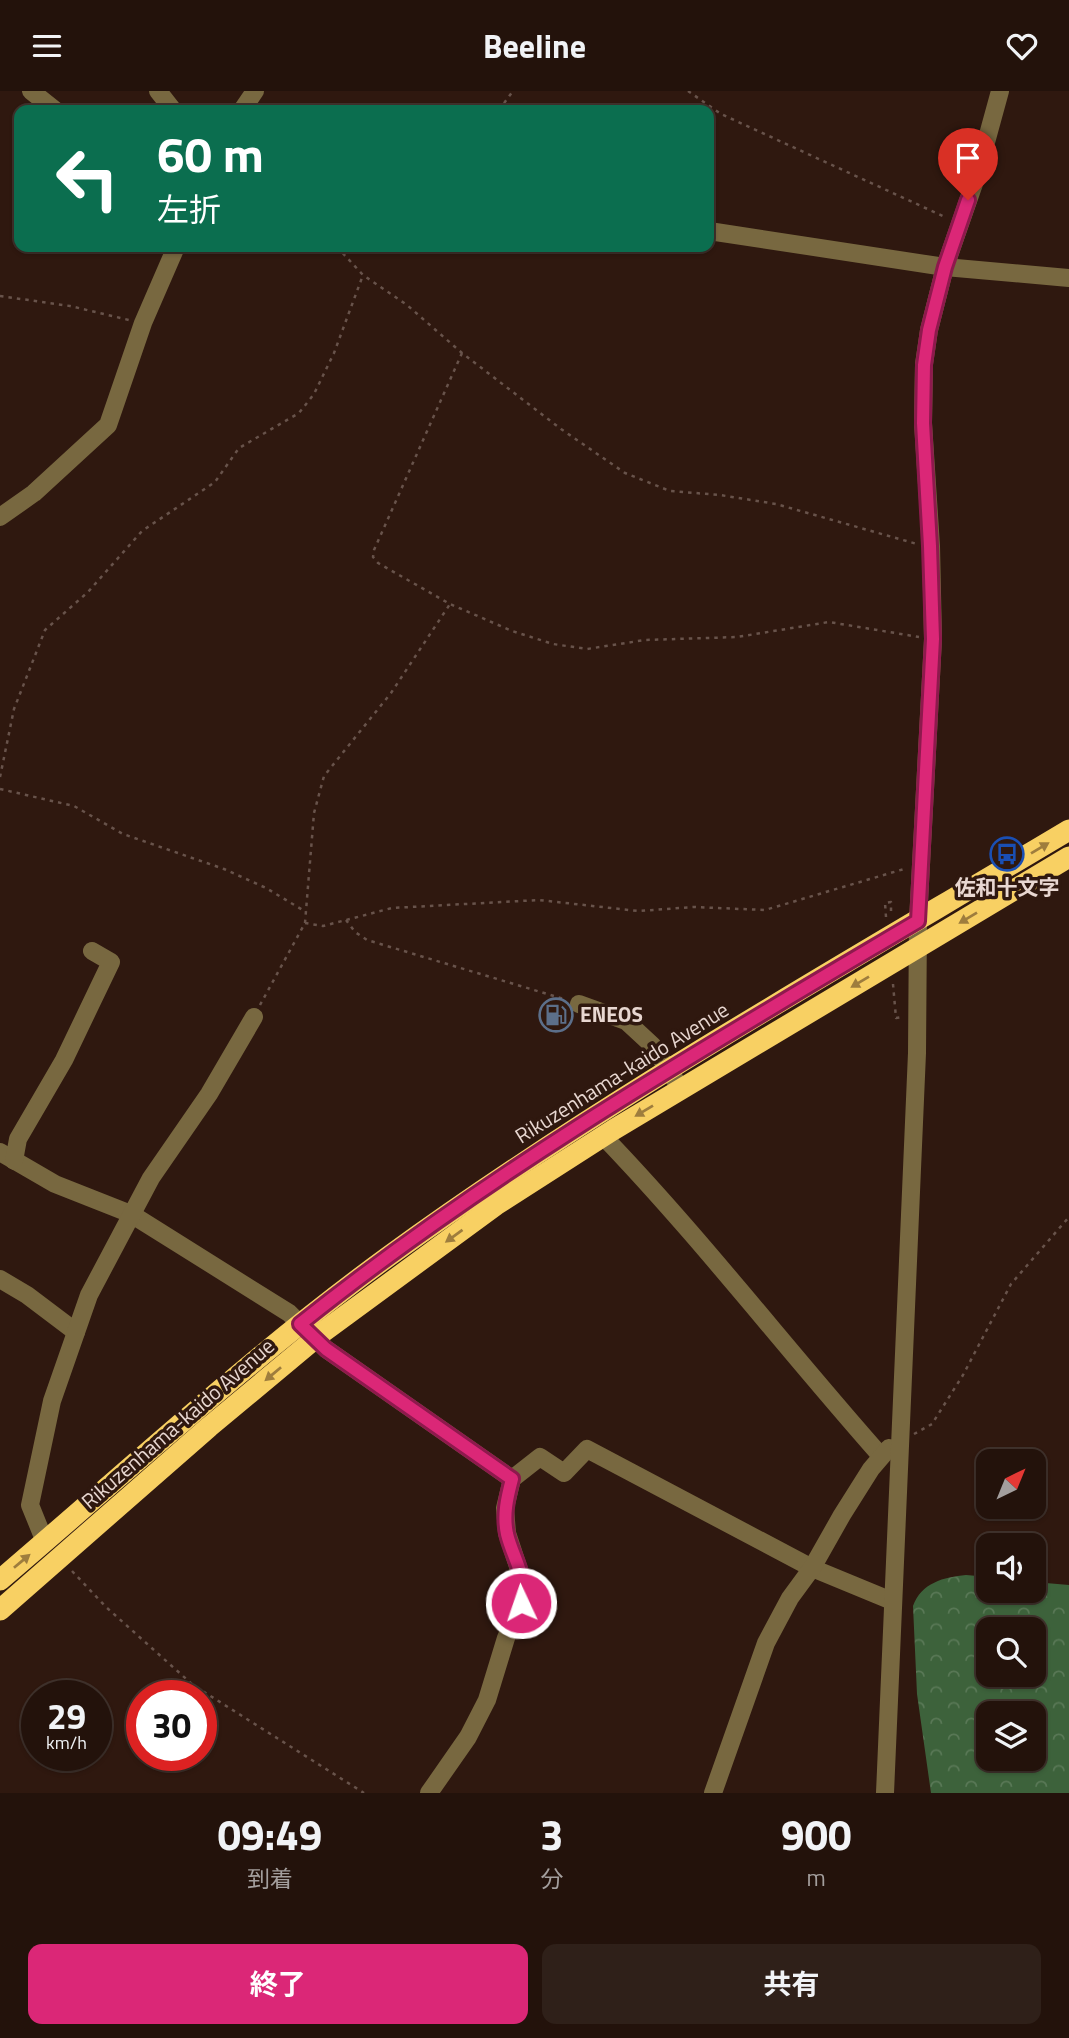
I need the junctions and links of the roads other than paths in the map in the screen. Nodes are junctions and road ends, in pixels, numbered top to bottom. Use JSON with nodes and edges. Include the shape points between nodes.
{"nodes":[{"id":1,"x":31,"y":91,"type":"edge"},
{"id":2,"x":1000,"y":91,"type":"edge"},
{"id":3,"x":49,"y":105,"type":"edge"},
{"id":4,"x":714,"y":232,"type":"edge"},
{"id":5,"x":174,"y":252,"type":"edge"},
{"id":6,"x":945,"y":267,"type":"junction"},
{"id":7,"x":1069,"y":278,"type":"edge"},
{"id":8,"x":0,"y":517,"type":"edge"},
{"id":9,"x":1069,"y":830,"type":"edge"},
{"id":10,"x":1069,"y":857,"type":"edge"},
{"id":11,"x":918,"y":921,"type":"junction"},
{"id":12,"x":919,"y":947,"type":"junction"},
{"id":13,"x":92,"y":951,"type":"dead end"},
{"id":14,"x":579,"y":1004,"type":"road end"},
{"id":15,"x":254,"y":1017,"type":"road end"},
{"id":16,"x":676,"y":1080,"type":"junction"},
{"id":17,"x":603,"y":1136,"type":"junction"},
{"id":18,"x":7,"y":1156,"type":"edge"},
{"id":19,"x":131,"y":1214,"type":"junction"},
{"id":20,"x":0,"y":1279,"type":"edge"},
{"id":21,"x":308,"y":1331,"type":"junction"},
{"id":22,"x":76,"y":1332,"type":"junction"},
{"id":23,"x":898,"y":1443,"type":"junction"},
{"id":24,"x":881,"y":1457,"type":"junction"},
{"id":25,"x":512,"y":1479,"type":"junction"},
{"id":26,"x":45,"y":1542,"type":"junction"},
{"id":27,"x":811,"y":1568,"type":"junction"},
{"id":28,"x":0,"y":1580,"type":"edge"},
{"id":29,"x":892,"y":1601,"type":"junction"},
{"id":30,"x":0,"y":1610,"type":"edge"},
{"id":31,"x":429,"y":1793,"type":"edge"},
{"id":32,"x":713,"y":1793,"type":"edge"},
{"id":33,"x":885,"y":1793,"type":"edge"}],
"edges":[{"from":1,"to":3,"type":"street"},
{"from":2,"to":6,"type":"street"},
{"from":4,"to":6,"type":"street"},
{"from":5,"to":8,"type":"street","via":[[143,323],[108,425],[34,493]]},
{"from":6,"to":7,"type":"street"},
{"from":6,"to":11,"type":"street","via":[[924,365],[933,639]]},
{"from":11,"to":9,"type":"highway","name":"Rikuzenhama-kaido Avenue","one_way":true},
{"from":10,"to":12,"type":"highway","name":"Rikuzenhama-kaido Avenue","one_way":true},
{"from":11,"to":12,"type":"street"},
{"from":11,"to":16,"type":"highway","name":"Rikuzenhama-kaido Avenue"},
{"from":12,"to":16,"type":"highway","name":"Rikuzenhama-kaido Avenue","one_way":true},
{"from":12,"to":23,"type":"street"},
{"from":13,"to":18,"type":"street","via":[[111,962],[64,1060]]},
{"from":14,"to":16,"type":"street","via":[[626,1021],[652,1045]]},
{"from":15,"to":19,"type":"street"},
{"from":16,"to":17,"type":"highway","name":"Rikuzenhama-kaido Avenue","one_way":true},
{"from":16,"to":21,"type":"highway","name":"Rikuzenhama-kaido Avenue","via":[[530,1158],[390,1256]]},
{"from":17,"to":21,"type":"highway","name":"Rikuzenhama-kaido Avenue","one_way":true},
{"from":17,"to":24,"type":"street","via":[[655,1190]]},
{"from":18,"to":19,"type":"street","via":[[55,1184]]},
{"from":19,"to":21,"type":"street","via":[[289,1314]]},
{"from":19,"to":22,"type":"street","via":[[89,1295]]},
{"from":20,"to":22,"type":"street"},
{"from":21,"to":25,"type":"street","via":[[326,1349]]},
{"from":21,"to":26,"type":"highway","name":"Rikuzenhama-kaido Avenue"},
{"from":21,"to":30,"type":"highway","name":"Rikuzenhama-kaido Avenue","one_way":true,"via":[[209,1427]]},
{"from":22,"to":26,"type":"street","via":[[52,1401],[30,1506]]},
{"from":23,"to":24,"type":"street"},
{"from":23,"to":29,"type":"street"},
{"from":24,"to":27,"type":"street"},
{"from":25,"to":27,"type":"street","via":[[540,1457],[564,1473],[587,1449]]},
{"from":25,"to":31,"type":"street","via":[[505,1508],[507,1533],[525,1588],[487,1700]]},
{"from":28,"to":26,"type":"highway","name":"Rikuzenhama-kaido Avenue","one_way":true},
{"from":27,"to":29,"type":"street"},
{"from":27,"to":32,"type":"street","via":[[766,1643]]},
{"from":29,"to":33,"type":"street"}]}
